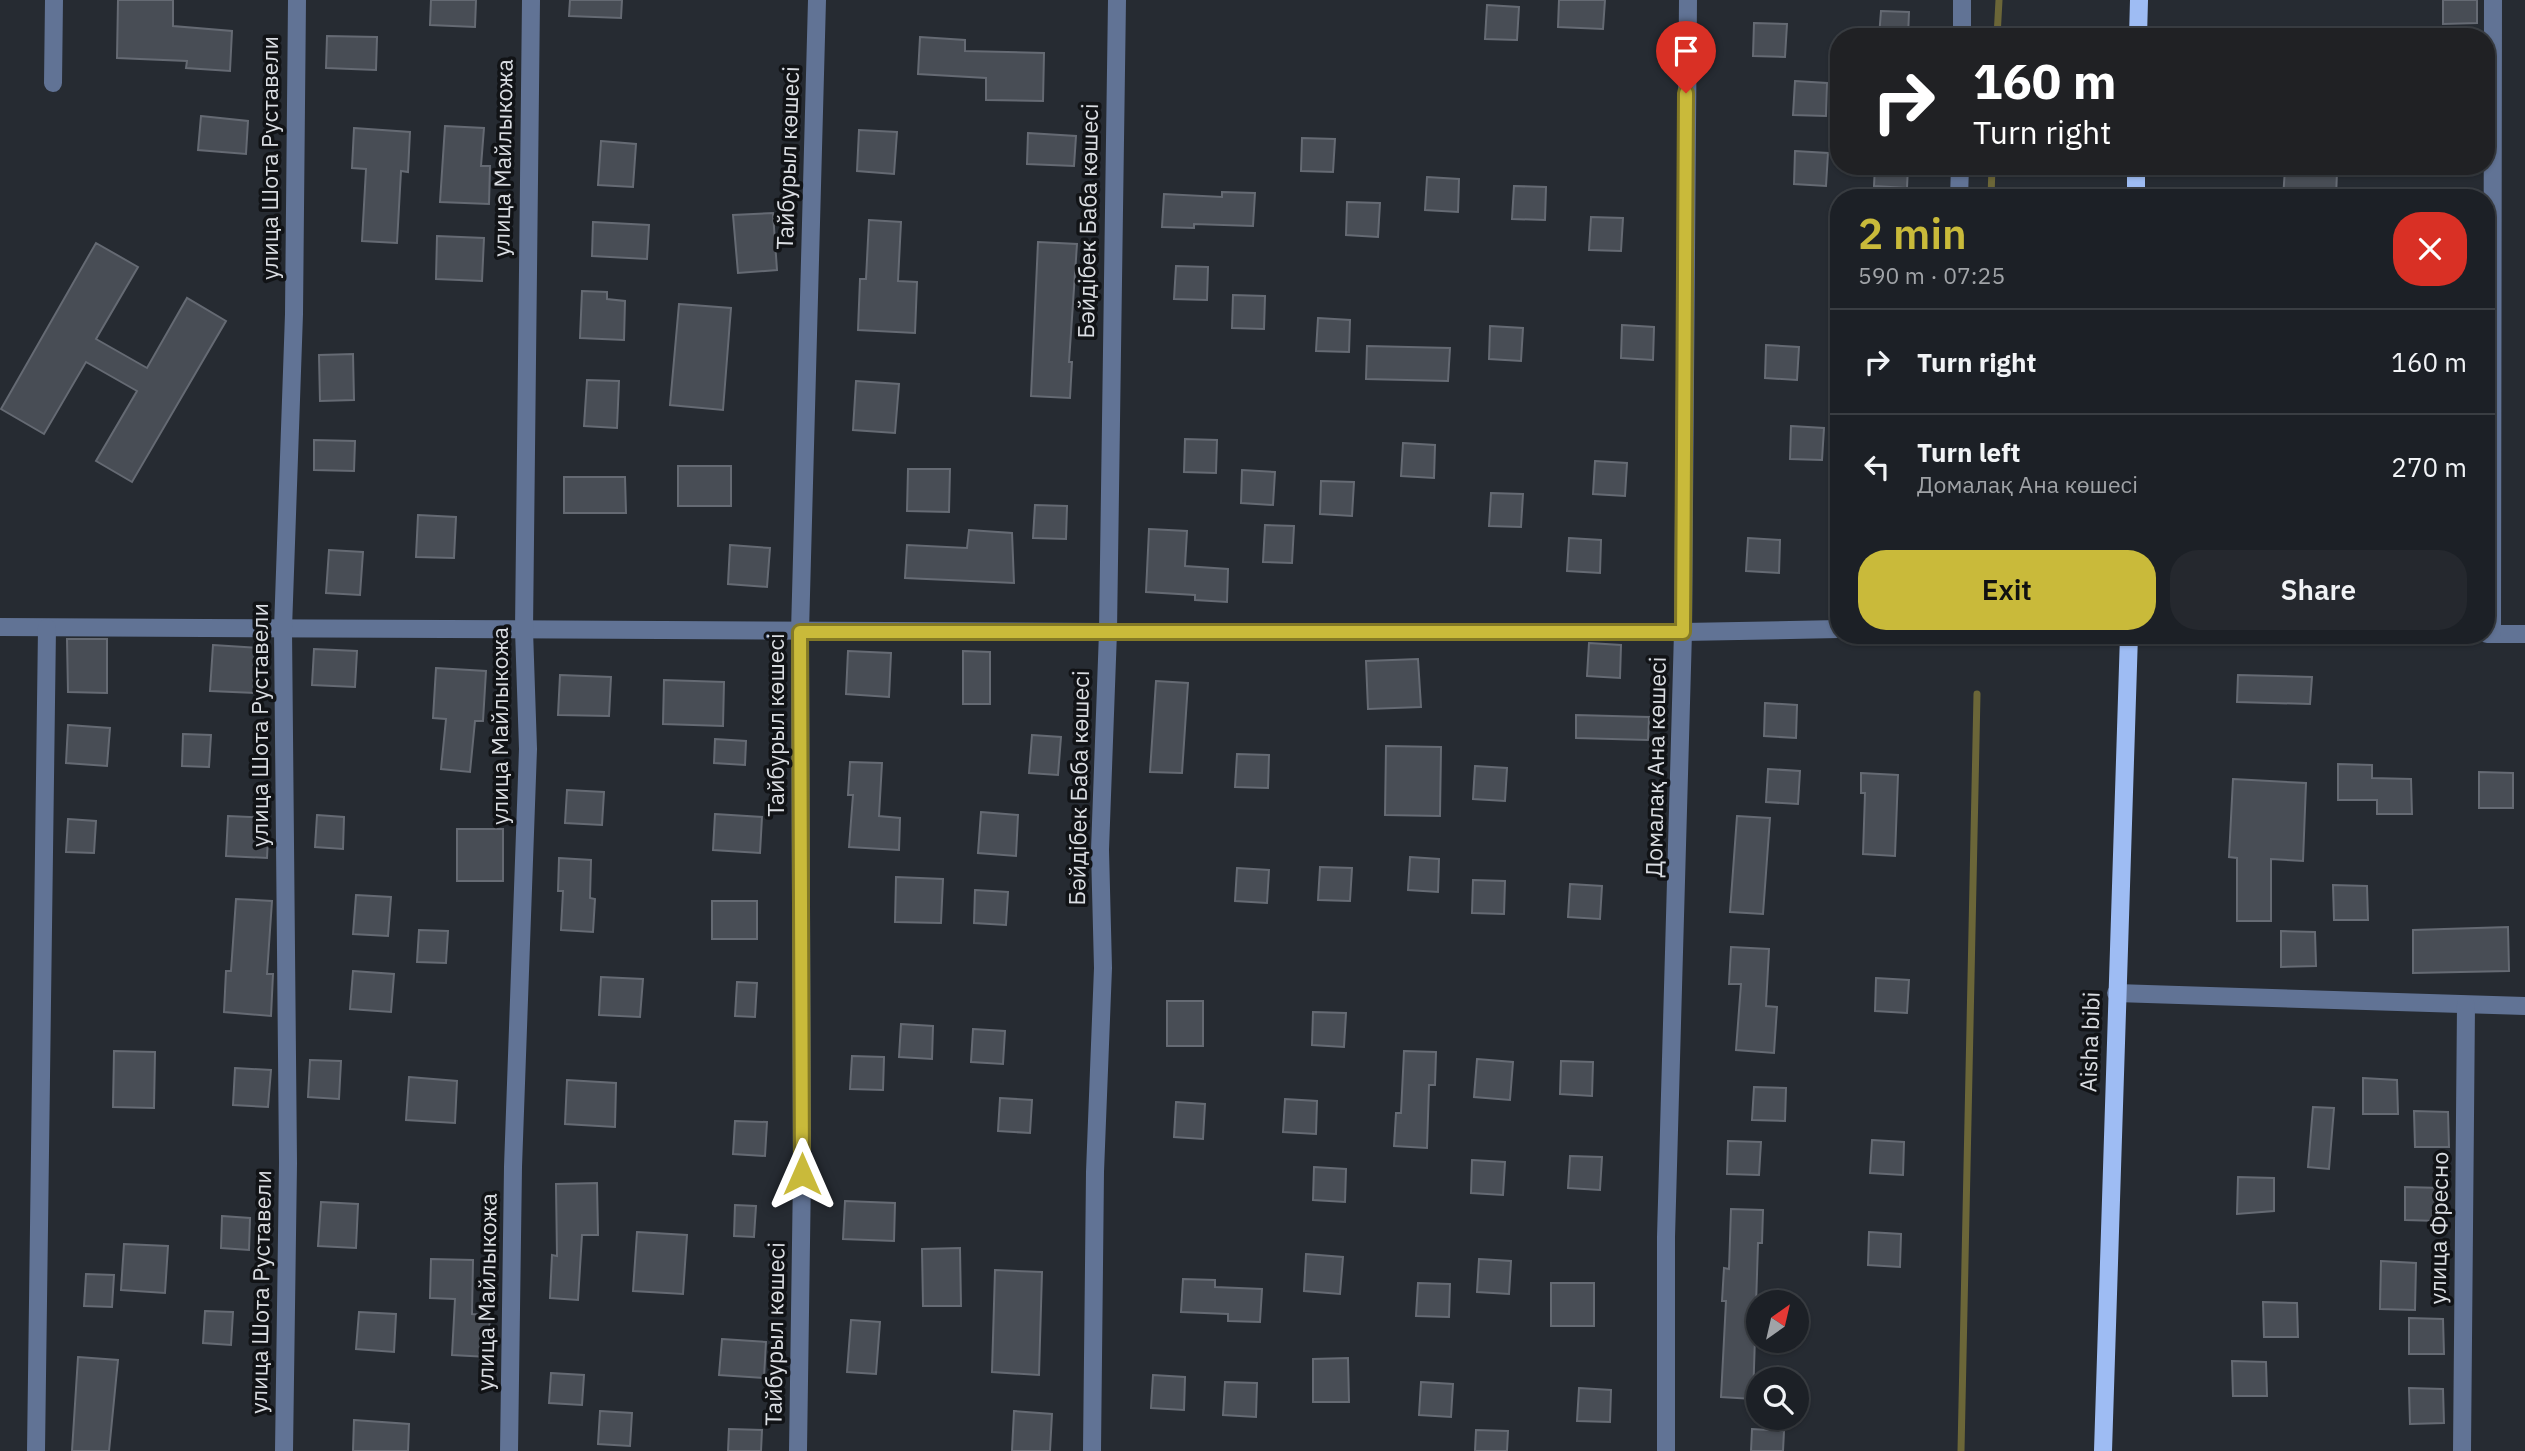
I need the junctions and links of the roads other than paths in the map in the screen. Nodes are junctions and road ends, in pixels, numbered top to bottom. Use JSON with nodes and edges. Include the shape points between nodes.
{"nodes":[{"id":1,"x":54,"y":0,"type":"edge"},
{"id":2,"x":297,"y":0,"type":"edge"},
{"id":3,"x":531,"y":0,"type":"edge"},
{"id":4,"x":817,"y":0,"type":"edge"},
{"id":5,"x":1117,"y":0,"type":"edge"},
{"id":6,"x":1688,"y":0,"type":"edge"},
{"id":7,"x":1962,"y":0,"type":"edge"},
{"id":8,"x":2139,"y":0,"type":"edge"},
{"id":9,"x":2493,"y":0,"type":"edge"},
{"id":10,"x":1962,"y":28,"type":"edge"},
{"id":11,"x":2138,"y":28,"type":"edge"},
{"id":12,"x":2493,"y":28,"type":"edge"},
{"id":13,"x":53,"y":83,"type":"dead end"},
{"id":14,"x":0,"y":627,"type":"edge"},
{"id":15,"x":47,"y":628,"type":"junction"},
{"id":16,"x":283,"y":629,"type":"junction"},
{"id":17,"x":1830,"y":629,"type":"edge"},
{"id":18,"x":524,"y":630,"type":"junction"},
{"id":19,"x":800,"y":632,"type":"junction"},
{"id":20,"x":1108,"y":632,"type":"junction"},
{"id":21,"x":1683,"y":632,"type":"junction"},
{"id":22,"x":2495,"y":634,"type":"edge"},
{"id":23,"x":2525,"y":634,"type":"edge"},
{"id":24,"x":2129,"y":644,"type":"edge"},
{"id":25,"x":2116,"y":992,"type":"junction"},
{"id":26,"x":2466,"y":1005,"type":"junction"},
{"id":27,"x":2525,"y":1006,"type":"edge"},
{"id":28,"x":36,"y":1451,"type":"edge"},
{"id":29,"x":284,"y":1451,"type":"edge"},
{"id":30,"x":509,"y":1451,"type":"edge"},
{"id":31,"x":798,"y":1451,"type":"edge"},
{"id":32,"x":1091,"y":1451,"type":"edge"},
{"id":33,"x":1666,"y":1451,"type":"edge"},
{"id":34,"x":2104,"y":1451,"type":"edge"},
{"id":35,"x":2462,"y":1451,"type":"edge"}],
"edges":[{"from":1,"to":13,"type":"street"},
{"from":2,"to":16,"type":"street","name":"улица Шота Руставели","via":[[294,314]]},
{"from":3,"to":18,"type":"street","name":"улица Майлыкожа"},
{"from":4,"to":19,"type":"street","name":"Тайбурыл көшесі"},
{"from":5,"to":20,"type":"street","name":"Бәйдібек Баба көшесі"},
{"from":6,"to":21,"type":"street","name":"Домалақ Ана көшесі"},
{"from":7,"to":10,"type":"street"},
{"from":8,"to":11,"type":"main road"},
{"from":9,"to":12,"type":"street"},
{"from":14,"to":15,"type":"street"},
{"from":15,"to":16,"type":"street"},
{"from":15,"to":28,"type":"street"},
{"from":16,"to":18,"type":"street"},
{"from":16,"to":29,"type":"street","name":"улица Шота Руставели","via":[[288,1163]]},
{"from":17,"to":21,"type":"street"},
{"from":18,"to":19,"type":"street"},
{"from":18,"to":30,"type":"street","name":"улица Майлыкожа","via":[[528,749],[513,1167]]},
{"from":19,"to":20,"type":"street"},
{"from":19,"to":31,"type":"street","name":"Тайбурыл көшесі"},
{"from":20,"to":21,"type":"street"},
{"from":20,"to":32,"type":"street","name":"Бәйдібек Баба көшесі"},
{"from":21,"to":33,"type":"street","name":"Домалақ Ана көшесі","via":[[1666,1237]]},
{"from":22,"to":23,"type":"street"},
{"from":24,"to":25,"type":"main road","name":"Aisha bibi"},
{"from":25,"to":26,"type":"street"},
{"from":25,"to":34,"type":"main road","name":"Aisha bibi"},
{"from":26,"to":27,"type":"street"},
{"from":26,"to":35,"type":"street","name":"улица Фресно"}]}
